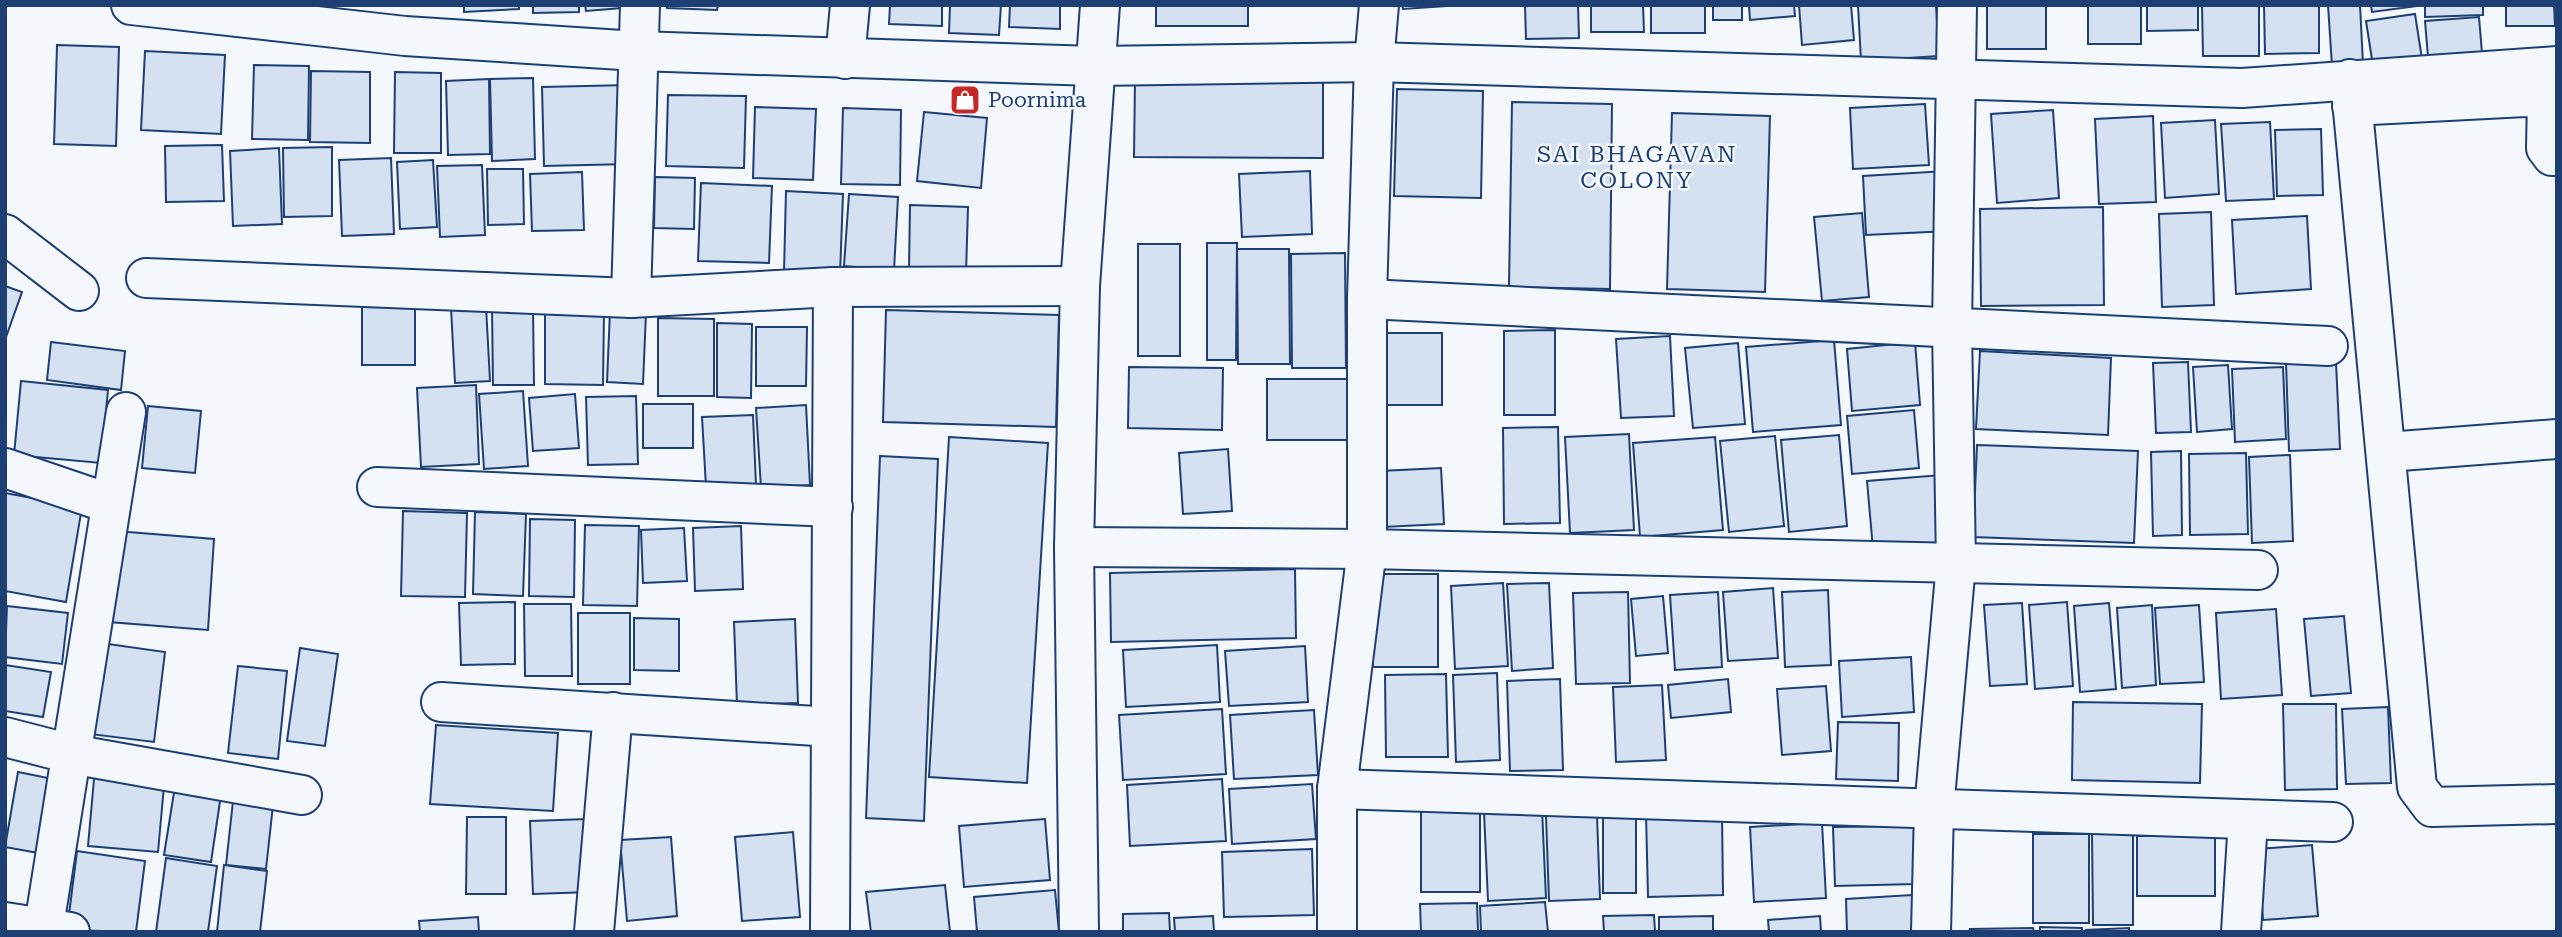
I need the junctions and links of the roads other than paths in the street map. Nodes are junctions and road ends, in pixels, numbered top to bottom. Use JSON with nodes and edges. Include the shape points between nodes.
{"nodes":[{"id":1,"x":131,"y":5,"type":"edge"},
{"id":2,"x":639,"y":5,"type":"edge"},
{"id":3,"x":850,"y":5,"type":"edge"},
{"id":4,"x":1100,"y":5,"type":"edge"},
{"id":5,"x":1379,"y":5,"type":"edge"},
{"id":6,"x":1957,"y":5,"type":"edge"},
{"id":7,"x":406,"y":21,"type":"edge"},
{"id":8,"x":637,"y":51,"type":"junction"},
{"id":9,"x":845,"y":59,"type":"junction"},
{"id":10,"x":1374,"y":62,"type":"junction"},
{"id":11,"x":1095,"y":66,"type":"junction"},
{"id":12,"x":2547,"y":78,"type":"edge"},
{"id":13,"x":1955,"y":80,"type":"junction"},
{"id":14,"x":2351,"y":93,"type":"junction"},
{"id":15,"x":2557,"y":156,"type":"edge"},
{"id":16,"x":5,"y":234,"type":"edge"},
{"id":17,"x":146,"y":278,"type":"dead end"},
{"id":18,"x":1080,"y":286,"type":"junction"},
{"id":19,"x":833,"y":287,"type":"junction"},
{"id":20,"x":79,"y":291,"type":"dead end"},
{"id":21,"x":631,"y":298,"type":"junction"},
{"id":22,"x":1367,"y":299,"type":"junction"},
{"id":23,"x":1952,"y":328,"type":"junction"},
{"id":24,"x":2328,"y":346,"type":"dead end"},
{"id":25,"x":126,"y":412,"type":"dead end"},
{"id":26,"x":2557,"y":439,"type":"edge"},
{"id":27,"x":2387,"y":452,"type":"junction"},
{"id":28,"x":5,"y":468,"type":"edge"},
{"id":29,"x":377,"y":487,"type":"dead end"},
{"id":30,"x":111,"y":504,"type":"junction"},
{"id":31,"x":833,"y":507,"type":"junction"},
{"id":32,"x":1074,"y":547,"type":"junction"},
{"id":33,"x":1367,"y":549,"type":"junction"},
{"id":34,"x":1956,"y":564,"type":"junction"},
{"id":35,"x":2258,"y":570,"type":"dead end"},
{"id":36,"x":442,"y":702,"type":"dead end"},
{"id":37,"x":613,"y":712,"type":"junction"},
{"id":38,"x":831,"y":727,"type":"junction"},
{"id":39,"x":5,"y":737,"type":"edge"},
{"id":40,"x":71,"y":754,"type":"junction"},
{"id":41,"x":1337,"y":789,"type":"junction"},
{"id":42,"x":302,"y":795,"type":"dead end"},
{"id":43,"x":2557,"y":804,"type":"edge"},
{"id":44,"x":1934,"y":809,"type":"junction"},
{"id":45,"x":2248,"y":820,"type":"junction"},
{"id":46,"x":2333,"y":822,"type":"dead end"},
{"id":47,"x":5,"y":922,"type":"edge"},
{"id":48,"x":52,"y":930,"type":"edge"},
{"id":49,"x":594,"y":932,"type":"edge"},
{"id":50,"x":830,"y":932,"type":"edge"},
{"id":51,"x":1079,"y":932,"type":"edge"},
{"id":52,"x":1337,"y":932,"type":"edge"},
{"id":53,"x":1931,"y":932,"type":"edge"},
{"id":54,"x":2241,"y":932,"type":"edge"}],
"edges":[{"from":1,"to":7,"type":"street"},
{"from":2,"to":8,"type":"street"},
{"from":3,"to":9,"type":"street"},
{"from":4,"to":11,"type":"street"},
{"from":5,"to":10,"type":"street"},
{"from":6,"to":13,"type":"street"},
{"from":7,"to":8,"type":"street"},
{"from":8,"to":9,"type":"street"},
{"from":8,"to":21,"type":"street"},
{"from":9,"to":11,"type":"street"},
{"from":10,"to":11,"type":"street"},
{"from":10,"to":13,"type":"street"},
{"from":10,"to":22,"type":"street"},
{"from":11,"to":18,"type":"street"},
{"from":12,"to":14,"type":"street"},
{"from":12,"to":15,"type":"street","via":[[2546,148]]},
{"from":13,"to":14,"type":"street"},
{"from":13,"to":23,"type":"street"},
{"from":14,"to":27,"type":"street"},
{"from":16,"to":20,"type":"street"},
{"from":17,"to":21,"type":"street"},
{"from":18,"to":19,"type":"street"},
{"from":18,"to":32,"type":"street"},
{"from":19,"to":21,"type":"street"},
{"from":19,"to":31,"type":"street"},
{"from":22,"to":23,"type":"street"},
{"from":22,"to":33,"type":"street"},
{"from":23,"to":24,"type":"street"},
{"from":23,"to":34,"type":"street"},
{"from":25,"to":30,"type":"street"},
{"from":26,"to":27,"type":"street"},
{"from":27,"to":43,"type":"street","via":[[2417,786],[2432,807]]},
{"from":28,"to":30,"type":"street"},
{"from":29,"to":31,"type":"street"},
{"from":30,"to":40,"type":"street"},
{"from":31,"to":38,"type":"street"},
{"from":32,"to":33,"type":"street"},
{"from":32,"to":51,"type":"street"},
{"from":33,"to":34,"type":"street"},
{"from":33,"to":41,"type":"street"},
{"from":34,"to":35,"type":"street"},
{"from":34,"to":44,"type":"street"},
{"from":36,"to":37,"type":"street"},
{"from":37,"to":38,"type":"street"},
{"from":37,"to":49,"type":"street"},
{"from":38,"to":50,"type":"street"},
{"from":39,"to":40,"type":"street"},
{"from":40,"to":42,"type":"street"},
{"from":40,"to":48,"type":"street"},
{"from":41,"to":44,"type":"street"},
{"from":41,"to":52,"type":"street"},
{"from":44,"to":45,"type":"street"},
{"from":44,"to":53,"type":"street"},
{"from":45,"to":46,"type":"street"},
{"from":45,"to":54,"type":"street"},
{"from":47,"to":48,"type":"street"}]}
